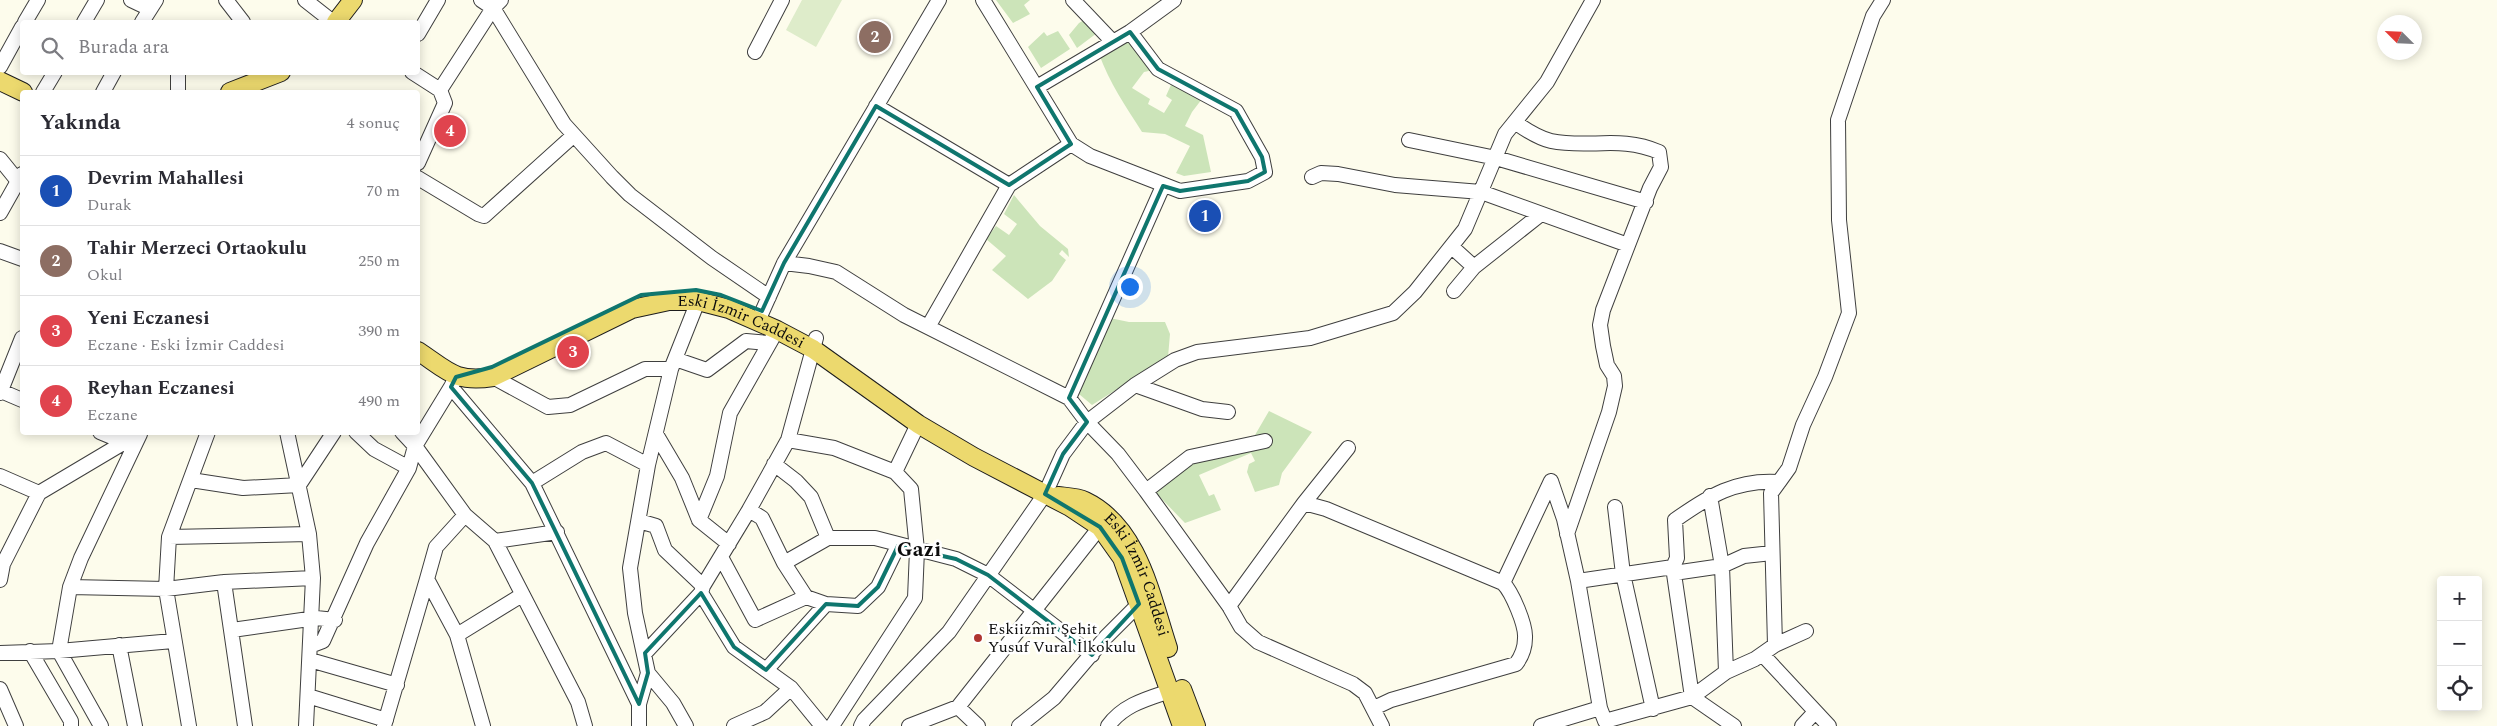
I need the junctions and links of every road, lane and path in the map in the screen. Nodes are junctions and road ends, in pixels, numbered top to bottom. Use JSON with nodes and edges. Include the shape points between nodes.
{"nodes":[{"id":1,"x":38,"y":0,"type":"edge"},
{"id":2,"x":97,"y":0,"type":"edge"},
{"id":3,"x":131,"y":0,"type":"edge"},
{"id":4,"x":226,"y":0,"type":"edge"},
{"id":5,"x":305,"y":0,"type":"edge"},
{"id":6,"x":353,"y":0,"type":"edge"},
{"id":7,"x":438,"y":0,"type":"edge"},
{"id":8,"x":782,"y":0,"type":"edge"},
{"id":9,"x":939,"y":0,"type":"edge"},
{"id":10,"x":983,"y":0,"type":"edge"},
{"id":11,"x":1073,"y":0,"type":"edge"},
{"id":12,"x":1174,"y":0,"type":"edge"},
{"id":13,"x":1593,"y":0,"type":"edge"},
{"id":14,"x":1883,"y":0,"type":"edge"},
{"id":15,"x":492,"y":3,"type":"edge"},
{"id":16,"x":153,"y":4,"type":"edge"},
{"id":17,"x":26,"y":20,"type":"edge"},
{"id":18,"x":85,"y":20,"type":"edge"},
{"id":19,"x":143,"y":20,"type":"edge"},
{"id":20,"x":241,"y":20,"type":"edge"},
{"id":21,"x":331,"y":20,"type":"edge"},
{"id":22,"x":336,"y":20,"type":"edge"},
{"id":23,"x":20,"y":31,"type":"edge"},
{"id":24,"x":420,"y":31,"type":"edge"},
{"id":25,"x":1130,"y":32,"type":"junction"},
{"id":26,"x":1113,"y":42,"type":"junction"},
{"id":27,"x":755,"y":52,"type":"dead end"},
{"id":28,"x":0,"y":67,"type":"edge"},
{"id":29,"x":53,"y":75,"type":"edge"},
{"id":30,"x":112,"y":75,"type":"edge"},
{"id":31,"x":178,"y":75,"type":"edge"},
{"id":32,"x":275,"y":75,"type":"edge"},
{"id":33,"x":417,"y":75,"type":"edge"},
{"id":34,"x":0,"y":81,"type":"edge"},
{"id":35,"x":1037,"y":87,"type":"junction"},
{"id":36,"x":44,"y":90,"type":"edge"},
{"id":37,"x":104,"y":90,"type":"edge"},
{"id":38,"x":178,"y":90,"type":"edge"},
{"id":39,"x":235,"y":90,"type":"edge"},
{"id":40,"x":440,"y":90,"type":"junction"},
{"id":41,"x":20,"y":91,"type":"edge"},
{"id":42,"x":876,"y":106,"type":"junction"},
{"id":43,"x":1516,"y":123,"type":"junction"},
{"id":44,"x":574,"y":135,"type":"junction"},
{"id":45,"x":1409,"y":140,"type":"dead end"},
{"id":46,"x":1071,"y":144,"type":"junction"},
{"id":47,"x":1496,"y":158,"type":"junction"},
{"id":48,"x":0,"y":159,"type":"edge"},
{"id":49,"x":420,"y":159,"type":"edge"},
{"id":50,"x":20,"y":177,"type":"edge"},
{"id":51,"x":1312,"y":177,"type":"dead end"},
{"id":52,"x":420,"y":179,"type":"edge"},
{"id":53,"x":1009,"y":185,"type":"junction"},
{"id":54,"x":1163,"y":186,"type":"junction"},
{"id":55,"x":1482,"y":192,"type":"junction"},
{"id":56,"x":1646,"y":202,"type":"junction"},
{"id":57,"x":0,"y":213,"type":"edge"},
{"id":58,"x":1541,"y":214,"type":"junction"},
{"id":59,"x":1628,"y":245,"type":"junction"},
{"id":60,"x":1452,"y":247,"type":"junction"},
{"id":61,"x":0,"y":251,"type":"edge"},
{"id":62,"x":20,"y":258,"type":"edge"},
{"id":63,"x":784,"y":264,"type":"junction"},
{"id":64,"x":1474,"y":267,"type":"junction"},
{"id":65,"x":1454,"y":292,"type":"dead end"},
{"id":66,"x":698,"y":301,"type":"junction"},
{"id":67,"x":763,"y":310,"type":"junction"},
{"id":68,"x":928,"y":327,"type":"junction"},
{"id":69,"x":773,"y":336,"type":"junction"},
{"id":70,"x":20,"y":343,"type":"edge"},
{"id":71,"x":815,"y":344,"type":"junction"},
{"id":72,"x":420,"y":353,"type":"edge"},
{"id":73,"x":673,"y":364,"type":"junction"},
{"id":74,"x":493,"y":377,"type":"junction"},
{"id":75,"x":454,"y":382,"type":"junction"},
{"id":76,"x":1135,"y":385,"type":"junction"},
{"id":77,"x":0,"y":392,"type":"edge"},
{"id":78,"x":1069,"y":398,"type":"junction"},
{"id":79,"x":20,"y":399,"type":"edge"},
{"id":80,"x":1228,"y":412,"type":"dead end"},
{"id":81,"x":1087,"y":422,"type":"junction"},
{"id":82,"x":918,"y":424,"type":"junction"},
{"id":83,"x":656,"y":434,"type":"junction"},
{"id":84,"x":107,"y":435,"type":"edge"},
{"id":85,"x":136,"y":435,"type":"edge"},
{"id":86,"x":139,"y":435,"type":"edge"},
{"id":87,"x":207,"y":435,"type":"edge"},
{"id":88,"x":288,"y":435,"type":"edge"},
{"id":89,"x":332,"y":435,"type":"edge"},
{"id":90,"x":359,"y":435,"type":"edge"},
{"id":91,"x":405,"y":435,"type":"edge"},
{"id":92,"x":788,"y":440,"type":"junction"},
{"id":93,"x":1265,"y":441,"type":"dead end"},
{"id":94,"x":124,"y":442,"type":"junction"},
{"id":95,"x":415,"y":446,"type":"junction"},
{"id":96,"x":1348,"y":448,"type":"dead end"},
{"id":97,"x":774,"y":464,"type":"junction"},
{"id":98,"x":648,"y":465,"type":"junction"},
{"id":99,"x":409,"y":468,"type":"junction"},
{"id":100,"x":895,"y":472,"type":"junction"},
{"id":101,"x":0,"y":476,"type":"edge"},
{"id":102,"x":191,"y":480,"type":"junction"},
{"id":103,"x":1779,"y":482,"type":"junction"},
{"id":104,"x":532,"y":483,"type":"junction"},
{"id":105,"x":299,"y":485,"type":"junction"},
{"id":106,"x":1146,"y":491,"type":"junction"},
{"id":107,"x":39,"y":493,"type":"junction"},
{"id":108,"x":1045,"y":494,"type":"junction"},
{"id":109,"x":1710,"y":496,"type":"junction"},
{"id":110,"x":1304,"y":503,"type":"junction"},
{"id":111,"x":1615,"y":507,"type":"dead end"},
{"id":112,"x":749,"y":510,"type":"junction"},
{"id":113,"x":465,"y":515,"type":"junction"},
{"id":114,"x":699,"y":520,"type":"junction"},
{"id":115,"x":639,"y":522,"type":"junction"},
{"id":116,"x":1100,"y":527,"type":"junction"},
{"id":117,"x":557,"y":532,"type":"junction"},
{"id":118,"x":309,"y":534,"type":"junction"},
{"id":119,"x":1567,"y":534,"type":"junction"},
{"id":120,"x":169,"y":537,"type":"junction"},
{"id":121,"x":828,"y":538,"type":"junction"},
{"id":122,"x":495,"y":541,"type":"junction"},
{"id":123,"x":729,"y":544,"type":"junction"},
{"id":124,"x":898,"y":546,"type":"junction"},
{"id":125,"x":917,"y":550,"type":"junction"},
{"id":126,"x":1772,"y":553,"type":"junction"},
{"id":127,"x":721,"y":557,"type":"junction"},
{"id":128,"x":784,"y":564,"type":"junction"},
{"id":129,"x":1722,"y":566,"type":"junction"},
{"id":130,"x":1673,"y":570,"type":"junction"},
{"id":131,"x":1623,"y":574,"type":"junction"},
{"id":132,"x":988,"y":575,"type":"junction"},
{"id":133,"x":313,"y":578,"type":"junction"},
{"id":134,"x":427,"y":579,"type":"junction"},
{"id":135,"x":0,"y":580,"type":"edge"},
{"id":136,"x":1578,"y":581,"type":"junction"},
{"id":137,"x":224,"y":582,"type":"junction"},
{"id":138,"x":1503,"y":583,"type":"junction"},
{"id":139,"x":70,"y":587,"type":"junction"},
{"id":140,"x":166,"y":589,"type":"junction"},
{"id":141,"x":702,"y":590,"type":"junction"},
{"id":142,"x":522,"y":595,"type":"junction"},
{"id":143,"x":806,"y":597,"type":"junction"},
{"id":144,"x":826,"y":604,"type":"junction"},
{"id":145,"x":1139,"y":604,"type":"junction"},
{"id":146,"x":1228,"y":606,"type":"junction"},
{"id":147,"x":1035,"y":611,"type":"junction"},
{"id":148,"x":311,"y":619,"type":"junction"},
{"id":149,"x":335,"y":620,"type":"junction"},
{"id":150,"x":232,"y":630,"type":"junction"},
{"id":151,"x":1806,"y":631,"type":"dead end"},
{"id":152,"x":457,"y":635,"type":"junction"},
{"id":153,"x":173,"y":642,"type":"junction"},
{"id":154,"x":119,"y":644,"type":"junction"},
{"id":155,"x":1775,"y":645,"type":"junction"},
{"id":156,"x":30,"y":651,"type":"junction"},
{"id":157,"x":59,"y":651,"type":"junction"},
{"id":158,"x":0,"y":652,"type":"edge"},
{"id":159,"x":310,"y":653,"type":"junction"},
{"id":160,"x":645,"y":653,"type":"junction"},
{"id":161,"x":1762,"y":654,"type":"junction"},
{"id":162,"x":1092,"y":655,"type":"junction"},
{"id":163,"x":766,"y":670,"type":"junction"},
{"id":164,"x":1726,"y":672,"type":"junction"},
{"id":165,"x":648,"y":673,"type":"junction"},
{"id":166,"x":397,"y":685,"type":"junction"},
{"id":167,"x":791,"y":688,"type":"junction"},
{"id":168,"x":0,"y":689,"type":"edge"},
{"id":169,"x":1170,"y":691,"type":"junction"},
{"id":170,"x":308,"y":696,"type":"junction"},
{"id":171,"x":1692,"y":697,"type":"junction"},
{"id":172,"x":639,"y":704,"type":"junction"},
{"id":173,"x":958,"y":707,"type":"junction"},
{"id":174,"x":1374,"y":708,"type":"junction"},
{"id":175,"x":1653,"y":709,"type":"junction"},
{"id":176,"x":1815,"y":712,"type":"junction"},
{"id":177,"x":1604,"y":718,"type":"edge"},
{"id":178,"x":385,"y":723,"type":"edge"},
{"id":179,"x":16,"y":726,"type":"edge"},
{"id":180,"x":71,"y":726,"type":"edge"},
{"id":181,"x":101,"y":726,"type":"edge"},
{"id":182,"x":135,"y":726,"type":"edge"},
{"id":183,"x":189,"y":726,"type":"edge"},
{"id":184,"x":246,"y":726,"type":"edge"},
{"id":185,"x":306,"y":726,"type":"edge"},
{"id":186,"x":482,"y":726,"type":"edge"},
{"id":187,"x":585,"y":726,"type":"edge"},
{"id":188,"x":639,"y":726,"type":"edge"},
{"id":189,"x":686,"y":726,"type":"edge"},
{"id":190,"x":734,"y":726,"type":"edge"},
{"id":191,"x":822,"y":726,"type":"edge"},
{"id":192,"x":832,"y":726,"type":"edge"},
{"id":193,"x":861,"y":726,"type":"edge"},
{"id":194,"x":909,"y":726,"type":"edge"},
{"id":195,"x":978,"y":726,"type":"edge"},
{"id":196,"x":1019,"y":726,"type":"edge"},
{"id":197,"x":1108,"y":726,"type":"edge"},
{"id":198,"x":1182,"y":726,"type":"edge"},
{"id":199,"x":1196,"y":726,"type":"edge"},
{"id":200,"x":1382,"y":726,"type":"edge"},
{"id":201,"x":1541,"y":726,"type":"edge"},
{"id":202,"x":1734,"y":726,"type":"edge"},
{"id":203,"x":1802,"y":726,"type":"edge"},
{"id":204,"x":1829,"y":726,"type":"edge"}],
"edges":[{"from":1,"to":17,"type":"street"},
{"from":2,"to":18,"type":"street"},
{"from":3,"to":16,"type":"street"},
{"from":4,"to":20,"type":"street"},
{"from":5,"to":21,"type":"street"},
{"from":6,"to":22,"type":"main road"},
{"from":7,"to":24,"type":"street"},
{"from":8,"to":27,"type":"street"},
{"from":9,"to":42,"type":"street"},
{"from":10,"to":35,"type":"street"},
{"from":11,"to":26,"type":"street"},
{"from":12,"to":25,"type":"street"},
{"from":13,"to":43,"type":"street","via":[[1547,82]]},
{"from":14,"to":103,"type":"street","via":[[1873,16],[1838,120],[1840,220],[1848,313],[1789,468]]},
{"from":15,"to":40,"type":"street"},
{"from":15,"to":44,"type":"street","via":[[538,85]]},
{"from":16,"to":19,"type":"street"},
{"from":23,"to":28,"type":"street"},
{"from":25,"to":26,"type":"street"},
{"from":25,"to":54,"type":"street","via":[[1158,68],[1236,111],[1262,157],[1265,172],[1248,181],[1180,191]]},
{"from":26,"to":35,"type":"street"},
{"from":29,"to":36,"type":"street"},
{"from":30,"to":37,"type":"street"},
{"from":31,"to":38,"type":"street"},
{"from":32,"to":39,"type":"main road"},
{"from":33,"to":40,"type":"street"},
{"from":34,"to":41,"type":"main road"},
{"from":35,"to":46,"type":"street"},
{"from":40,"to":49,"type":"street","via":[[445,103]]},
{"from":42,"to":53,"type":"street"},
{"from":42,"to":63,"type":"street"},
{"from":43,"to":47,"type":"street","via":[[1505,134]]},
{"from":43,"to":56,"type":"street","via":[[1549,140],[1574,144],[1624,142],[1659,152],[1661,167]]},
{"from":44,"to":52,"type":"street","via":[[484,216]]},
{"from":44,"to":67,"type":"street","via":[[630,195],[737,277]]},
{"from":45,"to":47,"type":"street"},
{"from":46,"to":53,"type":"street"},
{"from":46,"to":54,"type":"street","via":[[1090,156]]},
{"from":47,"to":55,"type":"street"},
{"from":47,"to":56,"type":"street"},
{"from":48,"to":50,"type":"street"},
{"from":50,"to":57,"type":"street"},
{"from":51,"to":55,"type":"street","via":[[1321,173],[1338,174],[1395,185]]},
{"from":53,"to":68,"type":"street"},
{"from":54,"to":78,"type":"street"},
{"from":55,"to":58,"type":"street"},
{"from":55,"to":60,"type":"street","via":[[1465,229]]},
{"from":56,"to":59,"type":"street"},
{"from":58,"to":59,"type":"street"},
{"from":58,"to":64,"type":"street"},
{"from":59,"to":119,"type":"street","via":[[1600,325],[1607,365],[1614,376],[1610,412]]},
{"from":60,"to":64,"type":"street"},
{"from":60,"to":76,"type":"street","via":[[1415,292],[1393,312],[1310,338],[1197,352],[1175,360]]},
{"from":61,"to":62,"type":"street"},
{"from":63,"to":67,"type":"street"},
{"from":63,"to":68,"type":"street","via":[[836,272]]},
{"from":64,"to":65,"type":"street"},
{"from":66,"to":67,"type":"main road","name":"Eski İzmir Caddesi","via":[[729,309]]},
{"from":66,"to":73,"type":"street"},
{"from":66,"to":74,"type":"main road","name":"Eski İzmir Caddesi","via":[[669,301],[632,309]]},
{"from":67,"to":69,"type":"main road","name":"Eski İzmir Caddesi"},
{"from":67,"to":71,"type":"main road"},
{"from":67,"to":75,"type":"main road","via":[[722,295],[696,290],[668,290],[641,295]]},
{"from":68,"to":78,"type":"street"},
{"from":69,"to":71,"type":"main road","name":"Eski İzmir Caddesi"},
{"from":69,"to":73,"type":"street","via":[[746,341],[707,370]]},
{"from":69,"to":114,"type":"street","via":[[730,413],[717,476]]},
{"from":70,"to":77,"type":"street"},
{"from":71,"to":82,"type":"main road","name":"Eski İzmir Caddesi"},
{"from":71,"to":92,"type":"street"},
{"from":72,"to":75,"type":"main road"},
{"from":73,"to":74,"type":"street","via":[[645,369],[570,404],[548,407]]},
{"from":73,"to":83,"type":"street"},
{"from":74,"to":75,"type":"main road","name":"Eski İzmir Caddesi"},
{"from":75,"to":95,"type":"street"},
{"from":75,"to":104,"type":"street"},
{"from":76,"to":80,"type":"street","via":[[1202,409]]},
{"from":76,"to":81,"type":"street"},
{"from":77,"to":79,"type":"street"},
{"from":78,"to":81,"type":"street"},
{"from":81,"to":106,"type":"street","via":[[1118,454]]},
{"from":81,"to":108,"type":"street","via":[[1064,454]]},
{"from":82,"to":100,"type":"street"},
{"from":82,"to":108,"type":"main road","name":"Eski İzmir Caddesi"},
{"from":83,"to":98,"type":"street"},
{"from":83,"to":114,"type":"street","via":[[682,478]]},
{"from":84,"to":94,"type":"street"},
{"from":85,"to":94,"type":"street"},
{"from":86,"to":139,"type":"street"},
{"from":87,"to":102,"type":"street"},
{"from":88,"to":105,"type":"street"},
{"from":89,"to":105,"type":"street"},
{"from":90,"to":99,"type":"street","via":[[374,449]]},
{"from":91,"to":95,"type":"street"},
{"from":92,"to":97,"type":"street"},
{"from":92,"to":100,"type":"street","via":[[834,448]]},
{"from":93,"to":106,"type":"street","via":[[1190,457]]},
{"from":94,"to":107,"type":"street"},
{"from":95,"to":99,"type":"street"},
{"from":95,"to":113,"type":"street"},
{"from":96,"to":110,"type":"street"},
{"from":97,"to":112,"type":"street"},
{"from":97,"to":121,"type":"street","via":[[811,497]]},
{"from":98,"to":104,"type":"street","via":[[606,443],[582,452]]},
{"from":98,"to":115,"type":"street"},
{"from":99,"to":149,"type":"street","via":[[367,543]]},
{"from":100,"to":125,"type":"street","via":[[911,489]]},
{"from":101,"to":107,"type":"street"},
{"from":102,"to":105,"type":"street","via":[[242,488]]},
{"from":102,"to":120,"type":"street"},
{"from":103,"to":109,"type":"street","via":[[1752,482]]},
{"from":103,"to":126,"type":"street","via":[[1771,494]]},
{"from":104,"to":117,"type":"street"},
{"from":105,"to":118,"type":"street"},
{"from":106,"to":146,"type":"street"},
{"from":107,"to":135,"type":"street","via":[[3,564]]},
{"from":108,"to":116,"type":"main road","name":"Eski İzmir Caddesi"},
{"from":108,"to":132,"type":"street"},
{"from":108,"to":199,"type":"main road","name":"Eski İzmir Caddesi","via":[[1084,500],[1106,515],[1124,535],[1136,556]]},
{"from":109,"to":129,"type":"street"},
{"from":109,"to":130,"type":"street","via":[[1675,520],[1677,558]]},
{"from":110,"to":138,"type":"street","via":[[1326,509]]},
{"from":110,"to":146,"type":"street"},
{"from":111,"to":131,"type":"street"},
{"from":112,"to":123,"type":"street"},
{"from":112,"to":128,"type":"street","via":[[762,518]]},
{"from":113,"to":122,"type":"street"},
{"from":113,"to":134,"type":"street","via":[[436,548]]},
{"from":114,"to":123,"type":"street"},
{"from":115,"to":141,"type":"street","via":[[656,526],[665,550]]},
{"from":115,"to":160,"type":"street","via":[[630,568],[635,613]]},
{"from":116,"to":145,"type":"main road","name":"Eski İzmir Caddesi","via":[[1122,558]]},
{"from":116,"to":147,"type":"street"},
{"from":117,"to":122,"type":"street"},
{"from":117,"to":172,"type":"street"},
{"from":118,"to":120,"type":"street"},
{"from":118,"to":133,"type":"street"},
{"from":119,"to":136,"type":"street"},
{"from":119,"to":138,"type":"street","via":[[1551,481]]},
{"from":120,"to":140,"type":"street"},
{"from":121,"to":124,"type":"street","via":[[875,538]]},
{"from":121,"to":128,"type":"street"},
{"from":122,"to":142,"type":"street"},
{"from":123,"to":127,"type":"street"},
{"from":124,"to":125,"type":"street"},
{"from":124,"to":144,"type":"street","via":[[878,588],[858,606]]},
{"from":125,"to":132,"type":"street","via":[[956,559]]},
{"from":125,"to":192,"type":"street","via":[[915,598]]},
{"from":126,"to":129,"type":"street","via":[[1744,556]]},
{"from":126,"to":155,"type":"street"},
{"from":127,"to":141,"type":"street"},
{"from":127,"to":143,"type":"street","via":[[755,620]]},
{"from":128,"to":143,"type":"street"},
{"from":129,"to":130,"type":"street"},
{"from":129,"to":164,"type":"street"},
{"from":130,"to":131,"type":"street"},
{"from":130,"to":171,"type":"street"},
{"from":131,"to":136,"type":"street"},
{"from":131,"to":175,"type":"street"},
{"from":132,"to":147,"type":"street"},
{"from":132,"to":193,"type":"street","via":[[949,632]]},
{"from":133,"to":137,"type":"street"},
{"from":133,"to":148,"type":"street"},
{"from":134,"to":152,"type":"street"},
{"from":134,"to":166,"type":"street"},
{"from":136,"to":177,"type":"street"},
{"from":137,"to":140,"type":"street"},
{"from":137,"to":150,"type":"street"},
{"from":138,"to":174,"type":"street","via":[[1510,590],[1526,636],[1523,653],[1516,664]]},
{"from":139,"to":140,"type":"street"},
{"from":139,"to":157,"type":"street"},
{"from":140,"to":153,"type":"street"},
{"from":141,"to":160,"type":"street"},
{"from":141,"to":163,"type":"street","via":[[734,647]]},
{"from":142,"to":152,"type":"street"},
{"from":142,"to":187,"type":"street","via":[[578,702]]},
{"from":143,"to":144,"type":"street"},
{"from":144,"to":163,"type":"street"},
{"from":145,"to":162,"type":"street"},
{"from":145,"to":169,"type":"main road","name":"Eski İzmir Caddesi"},
{"from":146,"to":174,"type":"street","via":[[1240,627],[1258,642],[1353,684],[1365,692]]},
{"from":147,"to":162,"type":"street"},
{"from":147,"to":173,"type":"street"},
{"from":148,"to":149,"type":"street"},
{"from":148,"to":150,"type":"street"},
{"from":148,"to":159,"type":"street"},
{"from":149,"to":159,"type":"street","via":[[324,641]]},
{"from":150,"to":184,"type":"street"},
{"from":151,"to":155,"type":"street"},
{"from":152,"to":186,"type":"street"},
{"from":153,"to":154,"type":"street"},
{"from":153,"to":183,"type":"street"},
{"from":154,"to":157,"type":"street"},
{"from":154,"to":182,"type":"street"},
{"from":155,"to":161,"type":"street"},
{"from":156,"to":157,"type":"street"},
{"from":156,"to":158,"type":"street"},
{"from":156,"to":180,"type":"street"},
{"from":157,"to":181,"type":"street"},
{"from":159,"to":166,"type":"street"},
{"from":159,"to":170,"type":"street"},
{"from":160,"to":165,"type":"street"},
{"from":161,"to":164,"type":"street"},
{"from":161,"to":176,"type":"street"},
{"from":162,"to":196,"type":"street","via":[[1054,698]]},
{"from":163,"to":167,"type":"street"},
{"from":164,"to":171,"type":"street"},
{"from":165,"to":172,"type":"street"},
{"from":165,"to":189,"type":"street","via":[[673,703]]},
{"from":166,"to":178,"type":"street"},
{"from":167,"to":190,"type":"street","via":[[765,712]]},
{"from":167,"to":191,"type":"street"},
{"from":168,"to":179,"type":"street"},
{"from":169,"to":197,"type":"street","via":[[1116,714]]},
{"from":169,"to":198,"type":"main road","name":"Eski İzmir Caddesi"},
{"from":170,"to":178,"type":"street"},
{"from":170,"to":185,"type":"street"},
{"from":171,"to":175,"type":"street"},
{"from":171,"to":202,"type":"street"},
{"from":172,"to":188,"type":"street"},
{"from":173,"to":194,"type":"street"},
{"from":173,"to":195,"type":"street"},
{"from":174,"to":200,"type":"street"},
{"from":175,"to":177,"type":"street"},
{"from":176,"to":203,"type":"street"},
{"from":176,"to":204,"type":"street"},
{"from":177,"to":201,"type":"street"}]}
